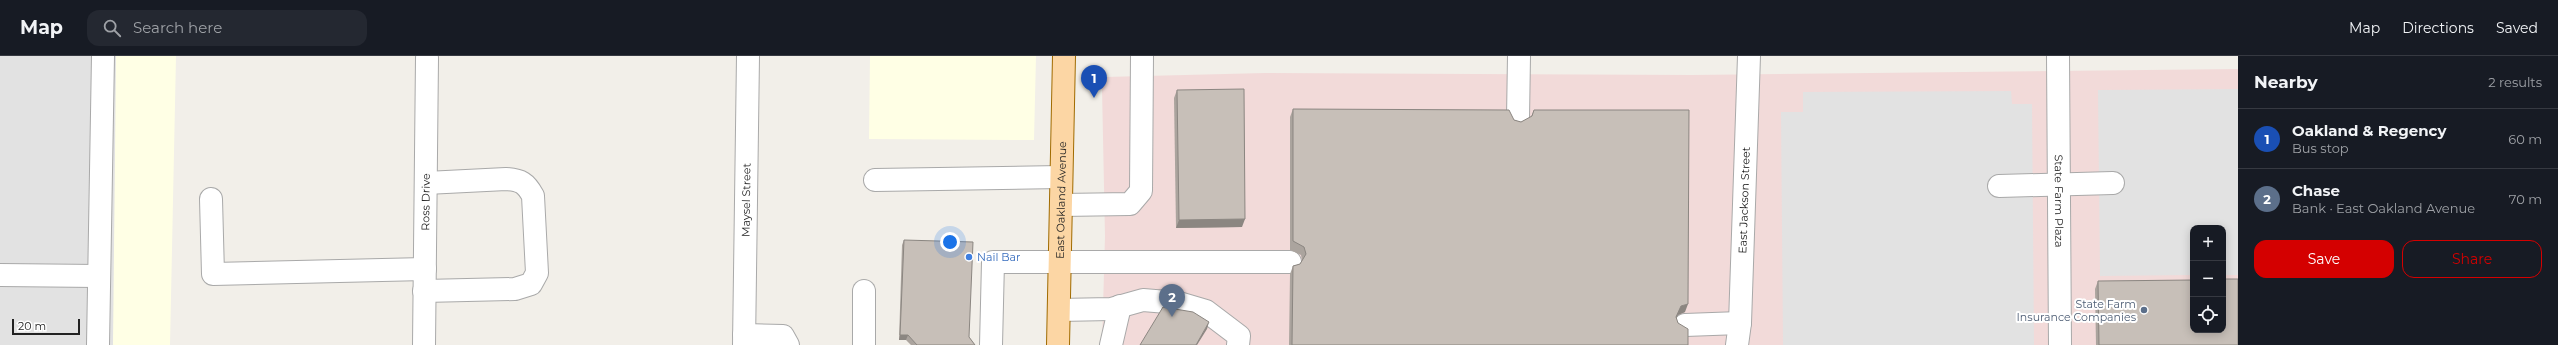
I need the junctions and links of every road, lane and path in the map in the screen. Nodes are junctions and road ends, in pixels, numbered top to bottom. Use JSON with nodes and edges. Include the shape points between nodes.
{"nodes":[{"id":1,"x":103,"y":56,"type":"edge"},
{"id":2,"x":748,"y":56,"type":"edge"},
{"id":3,"x":1064,"y":56,"type":"edge"},
{"id":4,"x":1142,"y":56,"type":"edge"},
{"id":5,"x":1519,"y":56,"type":"edge"},
{"id":6,"x":1749,"y":56,"type":"edge"},
{"id":7,"x":2058,"y":56,"type":"edge"},
{"id":8,"x":427,"y":58,"type":"dead end"},
{"id":9,"x":1518,"y":118,"type":"dead end"},
{"id":10,"x":1061,"y":177,"type":"junction"},
{"id":11,"x":875,"y":180,"type":"dead end"},
{"id":12,"x":426,"y":183,"type":"junction"},
{"id":13,"x":2113,"y":183,"type":"dead end"},
{"id":14,"x":2058,"y":184,"type":"junction"},
{"id":15,"x":2000,"y":186,"type":"dead end"},
{"id":16,"x":211,"y":199,"type":"dead end"},
{"id":17,"x":1061,"y":205,"type":"junction"},
{"id":18,"x":1060,"y":261,"type":"junction"},
{"id":19,"x":1290,"y":262,"type":"dead end"},
{"id":20,"x":425,"y":269,"type":"junction"},
{"id":21,"x":0,"y":275,"type":"edge"},
{"id":22,"x":98,"y":276,"type":"junction"},
{"id":23,"x":424,"y":291,"type":"junction"},
{"id":24,"x":864,"y":291,"type":"dead end"},
{"id":25,"x":1120,"y":306,"type":"junction"},
{"id":26,"x":1059,"y":310,"type":"junction"},
{"id":27,"x":1740,"y":323,"type":"junction"},
{"id":28,"x":1685,"y":324,"type":"dead end"},
{"id":29,"x":744,"y":340,"type":"edge"},
{"id":30,"x":98,"y":345,"type":"edge"},
{"id":31,"x":424,"y":345,"type":"edge"},
{"id":32,"x":788,"y":345,"type":"edge"},
{"id":33,"x":864,"y":345,"type":"edge"},
{"id":34,"x":992,"y":345,"type":"edge"},
{"id":35,"x":1058,"y":345,"type":"edge"},
{"id":36,"x":1111,"y":345,"type":"edge"},
{"id":37,"x":1238,"y":345,"type":"edge"},
{"id":38,"x":1737,"y":345,"type":"edge"},
{"id":39,"x":2060,"y":345,"type":"edge"}],
"edges":[{"from":1,"to":22,"type":"street"},
{"from":2,"to":29,"type":"street","name":"Maysel Street"},
{"from":3,"to":10,"type":"main road","name":"East Oakland Avenue"},
{"from":4,"to":17,"type":"street","via":[[1141,191],[1130,204]]},
{"from":5,"to":9,"type":"street"},
{"from":6,"to":27,"type":"street","name":"East Jackson Street"},
{"from":7,"to":14,"type":"street","name":"State Farm Plaza"},
{"from":8,"to":12,"type":"street","name":"Ross Drive"},
{"from":10,"to":11,"type":"street"},
{"from":10,"to":17,"type":"main road","name":"East Oakland Avenue"},
{"from":12,"to":20,"type":"street","name":"Ross Drive"},
{"from":12,"to":23,"type":"street","via":[[506,179],[519,180],[527,185],[533,196],[537,273],[531,284],[515,289]]},
{"from":13,"to":14,"type":"street"},
{"from":14,"to":15,"type":"street"},
{"from":14,"to":39,"type":"street","name":"State Farm Plaza"},
{"from":16,"to":20,"type":"street","via":[[214,274]]},
{"from":17,"to":18,"type":"main road","name":"East Oakland Avenue"},
{"from":18,"to":19,"type":"street"},
{"from":18,"to":26,"type":"main road","name":"East Oakland Avenue"},
{"from":18,"to":34,"type":"street","via":[[993,262]]},
{"from":20,"to":23,"type":"street","name":"Ross Drive"},
{"from":21,"to":22,"type":"street"},
{"from":22,"to":30,"type":"street"},
{"from":23,"to":31,"type":"street","name":"Ross Drive"},
{"from":24,"to":33,"type":"street"},
{"from":25,"to":26,"type":"street","via":[[1111,309]]},
{"from":25,"to":36,"type":"street"},
{"from":25,"to":37,"type":"street","via":[[1143,300],[1179,303],[1206,311],[1239,336]]},
{"from":26,"to":35,"type":"main road","name":"East Oakland Avenue"},
{"from":27,"to":28,"type":"street"},
{"from":27,"to":38,"type":"street","name":"East Jackson Street"},
{"from":29,"to":32,"type":"street","via":[[783,336]]}]}
